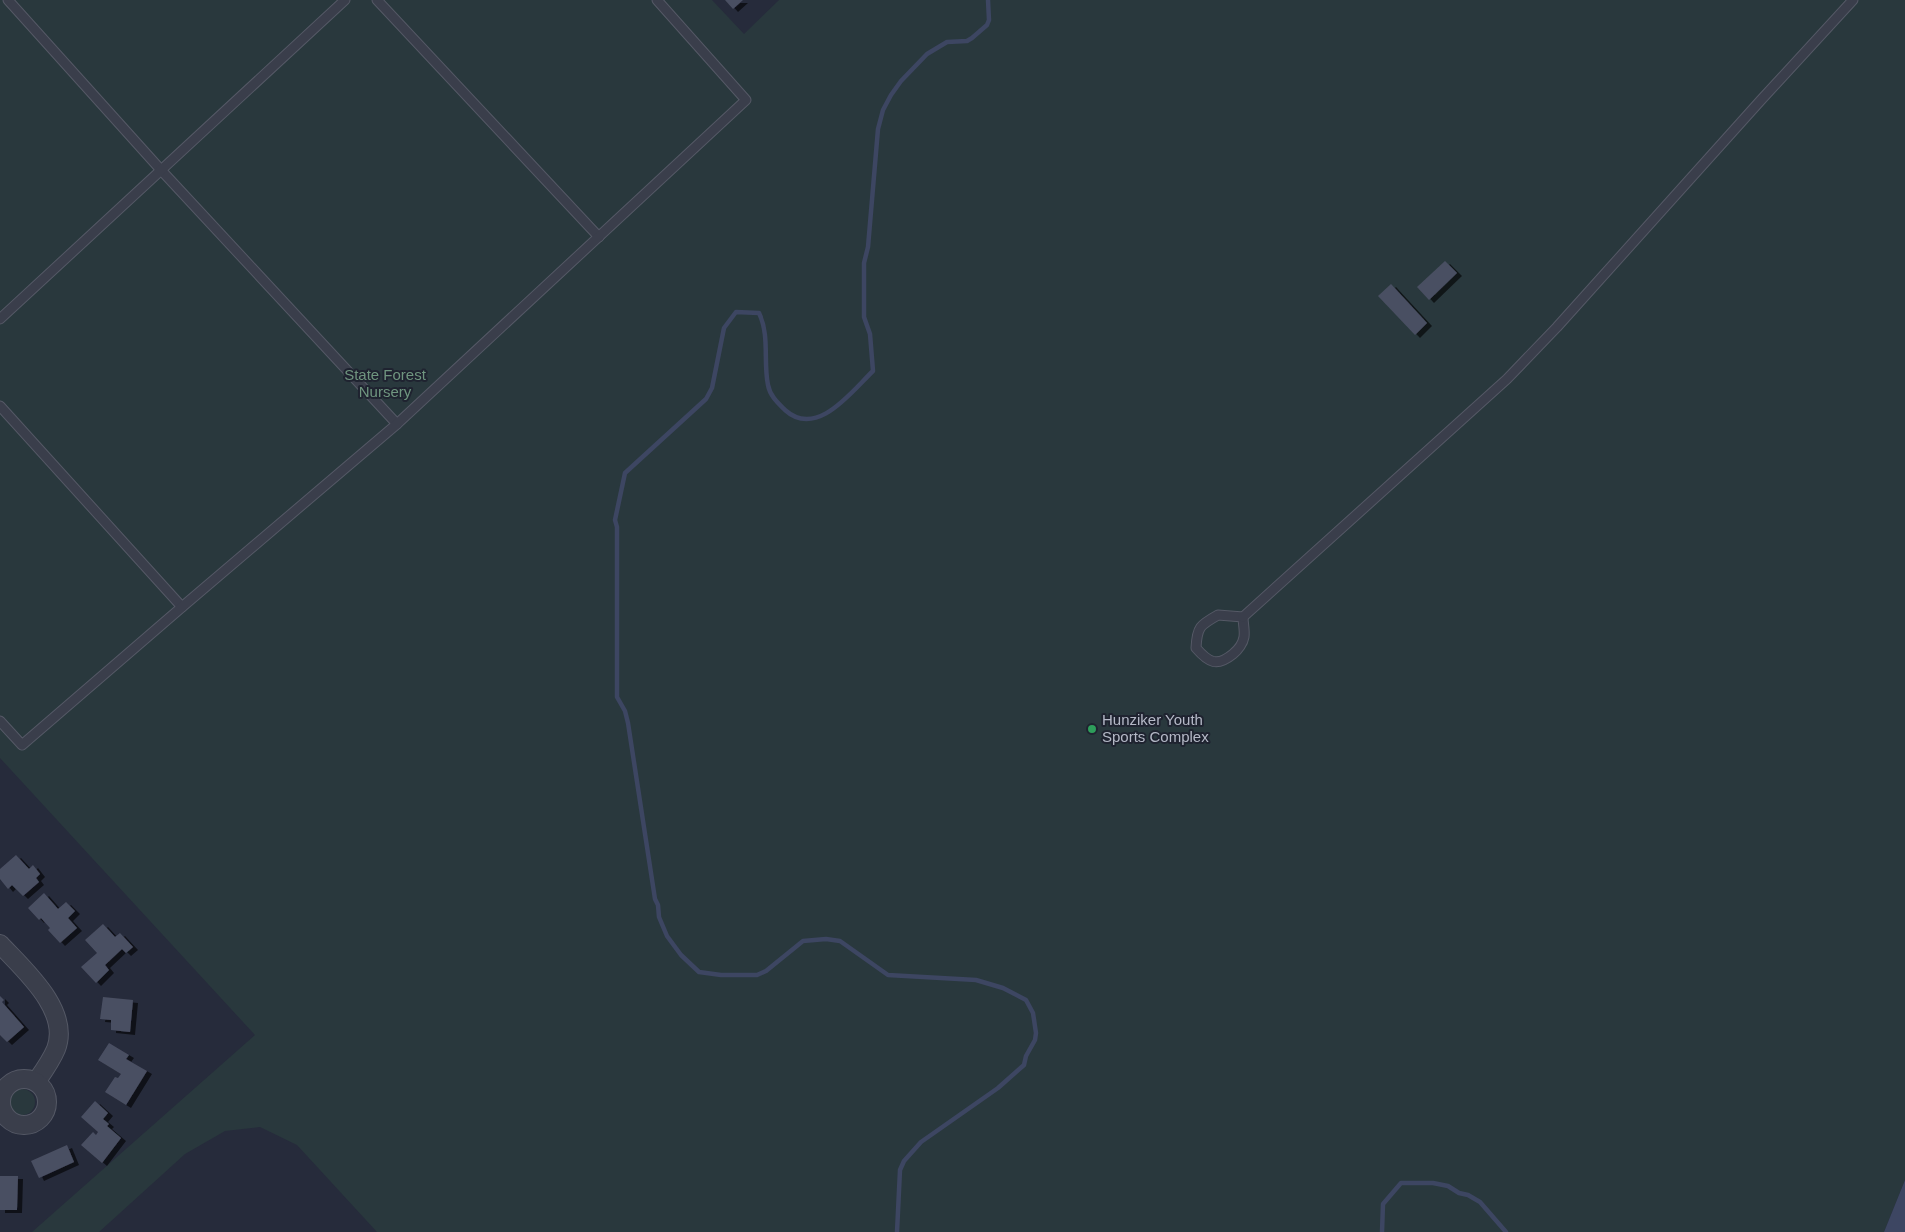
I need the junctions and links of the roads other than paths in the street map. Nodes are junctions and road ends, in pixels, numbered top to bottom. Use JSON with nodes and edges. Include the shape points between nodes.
{"nodes":[{"id":1,"x":8,"y":0,"type":"edge"},
{"id":2,"x":345,"y":0,"type":"edge"},
{"id":3,"x":377,"y":0,"type":"edge"},
{"id":4,"x":657,"y":0,"type":"edge"},
{"id":5,"x":1853,"y":0,"type":"edge"},
{"id":6,"x":160,"y":170,"type":"junction"},
{"id":7,"x":599,"y":237,"type":"junction"},
{"id":8,"x":0,"y":319,"type":"edge"},
{"id":9,"x":0,"y":406,"type":"edge"},
{"id":10,"x":397,"y":424,"type":"junction"},
{"id":11,"x":182,"y":606,"type":"junction"},
{"id":12,"x":1243,"y":617,"type":"junction"},
{"id":13,"x":0,"y":720,"type":"edge"},
{"id":14,"x":0,"y":944,"type":"edge"},
{"id":15,"x":36,"y":1082,"type":"dead end"}],
"edges":[{"from":1,"to":6,"type":"lane"},
{"from":2,"to":6,"type":"lane"},
{"from":3,"to":7,"type":"lane"},
{"from":4,"to":7,"type":"lane","via":[[746,100]]},
{"from":5,"to":12,"type":"lane","via":[[1507,379]]},
{"from":6,"to":8,"type":"lane"},
{"from":6,"to":10,"type":"lane"},
{"from":7,"to":10,"type":"lane"},
{"from":9,"to":11,"type":"lane"},
{"from":10,"to":11,"type":"lane"},
{"from":11,"to":13,"type":"lane","via":[[22,745]]},
{"from":12,"to":12,"type":"lane","via":[[1244,639],[1237,650],[1224,661],[1204,658],[1196,648],[1201,624],[1218,615]]},
{"from":14,"to":15,"type":"street","via":[[40,988],[58,1021],[57,1047]]}]}
